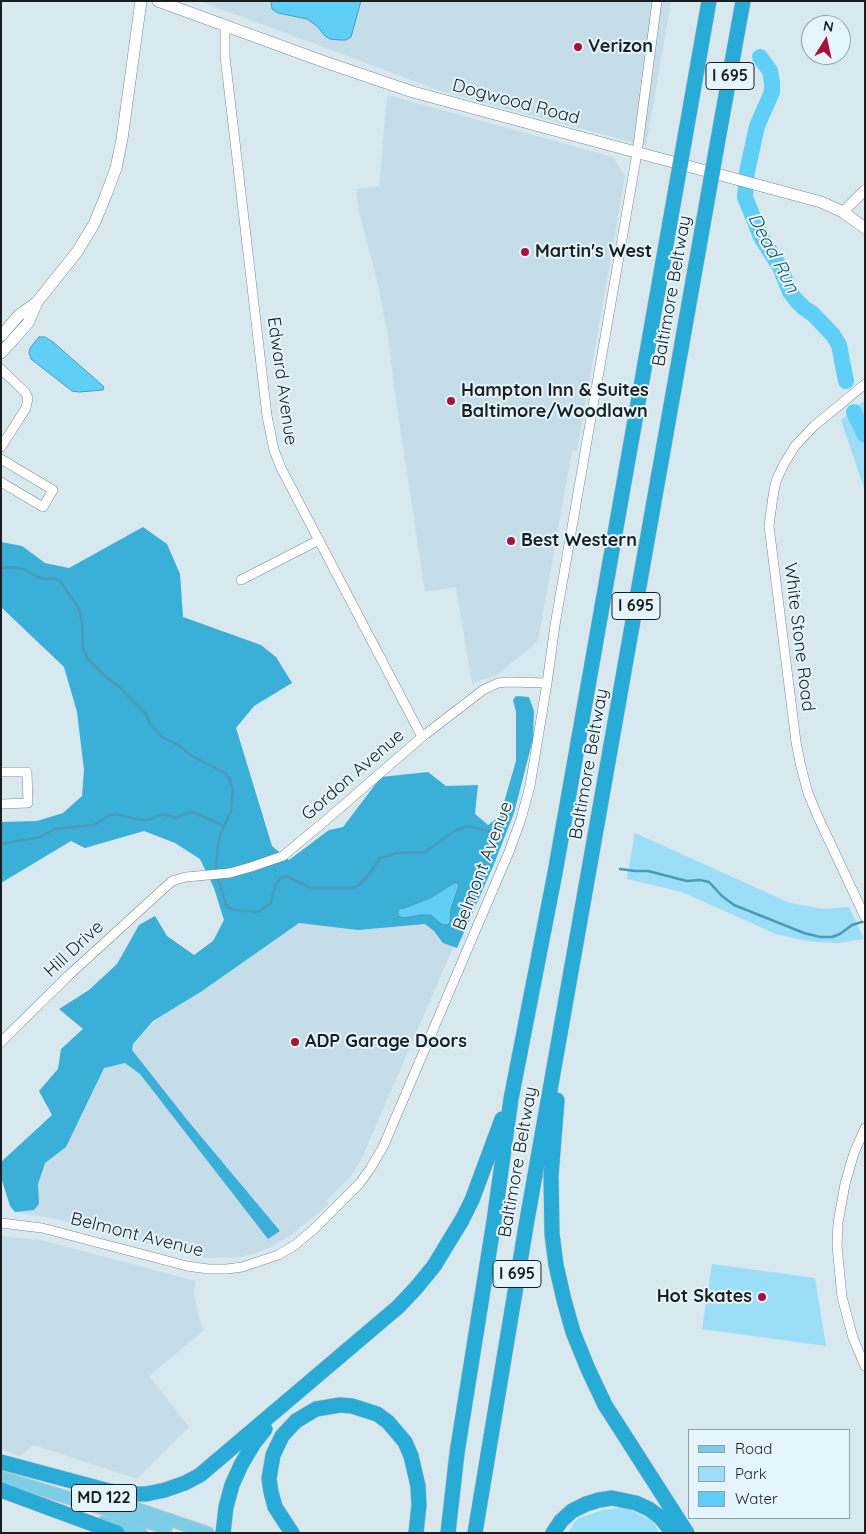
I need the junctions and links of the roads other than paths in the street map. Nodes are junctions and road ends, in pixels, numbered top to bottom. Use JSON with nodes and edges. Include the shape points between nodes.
{"nodes":[{"id":1,"x":141,"y":1,"type":"edge"},
{"id":2,"x":158,"y":1,"type":"edge"},
{"id":3,"x":657,"y":1,"type":"edge"},
{"id":4,"x":709,"y":1,"type":"edge"},
{"id":5,"x":743,"y":1,"type":"edge"},
{"id":6,"x":225,"y":26,"type":"junction"},
{"id":7,"x":637,"y":153,"type":"junction"},
{"id":8,"x":865,"y":190,"type":"edge"},
{"id":9,"x":843,"y":212,"type":"junction"},
{"id":10,"x":865,"y":228,"type":"edge"},
{"id":11,"x":37,"y":302,"type":"junction"},
{"id":12,"x":1,"y":336,"type":"edge"},
{"id":13,"x":1,"y":353,"type":"edge"},
{"id":14,"x":1,"y":369,"type":"edge"},
{"id":15,"x":865,"y":384,"type":"edge"},
{"id":16,"x":1,"y":447,"type":"edge"},
{"id":17,"x":1,"y":459,"type":"edge"},
{"id":18,"x":1,"y":482,"type":"edge"},
{"id":19,"x":319,"y":540,"type":"junction"},
{"id":20,"x":240,"y":580,"type":"dead end"},
{"id":21,"x":548,"y":683,"type":"junction"},
{"id":22,"x":422,"y":737,"type":"junction"},
{"id":23,"x":1,"y":772,"type":"edge"},
{"id":24,"x":1,"y":804,"type":"edge"},
{"id":25,"x":172,"y":882,"type":"joint"},
{"id":26,"x":864,"y":916,"type":"edge"},
{"id":27,"x":564,"y":1016,"type":"junction"},
{"id":28,"x":1,"y":1042,"type":"edge"},
{"id":29,"x":510,"y":1100,"type":"junction"},
{"id":30,"x":865,"y":1128,"type":"edge"},
{"id":31,"x":1,"y":1223,"type":"edge"},
{"id":32,"x":865,"y":1366,"type":"edge"},
{"id":33,"x":283,"y":1406,"type":"junction"},
{"id":34,"x":1,"y":1462,"type":"edge"},
{"id":35,"x":1,"y":1477,"type":"edge"},
{"id":36,"x":1,"y":1490,"type":"edge"},
{"id":37,"x":117,"y":1533,"type":"edge"},
{"id":38,"x":141,"y":1533,"type":"edge"},
{"id":39,"x":183,"y":1533,"type":"edge"},
{"id":40,"x":208,"y":1533,"type":"edge"},
{"id":41,"x":223,"y":1533,"type":"edge"},
{"id":42,"x":292,"y":1533,"type":"edge"},
{"id":43,"x":416,"y":1533,"type":"edge"},
{"id":44,"x":448,"y":1533,"type":"edge"},
{"id":45,"x":475,"y":1533,"type":"edge"},
{"id":46,"x":553,"y":1533,"type":"edge"},
{"id":47,"x":673,"y":1533,"type":"edge"},
{"id":48,"x":687,"y":1533,"type":"edge"}],
"edges":[{"from":1,"to":11,"type":"main road","via":[[116,168],[94,224],[77,252]]},
{"from":2,"to":6,"type":"main road","name":"Dogwood Road"},
{"from":3,"to":7,"type":"street","name":"Belmont Avenue"},
{"from":4,"to":29,"type":"highway","name":"Baltimore Beltway","number":"I 695","bridge":true,"via":[[554,873]]},
{"from":5,"to":27,"type":"highway","name":"Baltimore Beltway","number":"I 695","bridge":true},
{"from":6,"to":7,"type":"main road","name":"Dogwood Road","via":[[413,92]]},
{"from":6,"to":19,"type":"street","name":"Edward Avenue","via":[[225,56],[270,434],[282,468]]},
{"from":7,"to":9,"type":"main road","name":"Dogwood Road","via":[[821,202]]},
{"from":7,"to":21,"type":"street","name":"Belmont Avenue","via":[[555,625]]},
{"from":8,"to":9,"type":"street"},
{"from":9,"to":10,"type":"main road","name":"Dogwood Road"},
{"from":11,"to":12,"type":"main road","via":[[18,315]]},
{"from":11,"to":13,"type":"main road","via":[[28,323]]},
{"from":14,"to":16,"type":"street","via":[[28,398],[26,408]]},
{"from":15,"to":26,"type":"street","name":"White Stone Road","via":[[795,446],[776,481],[769,526],[801,767],[808,793]]},
{"from":17,"to":18,"type":"street","via":[[53,490],[43,507]]},
{"from":19,"to":20,"type":"street"},
{"from":19,"to":22,"type":"street","name":"Edward Avenue"},
{"from":21,"to":22,"type":"street","name":"Gordon Avenue","via":[[508,682],[491,686]]},
{"from":21,"to":31,"type":"street","name":"Belmont Avenue","via":[[530,786],[509,852],[383,1147],[346,1198],[295,1245],[278,1255],[227,1269],[187,1266],[42,1228]]},
{"from":22,"to":25,"type":"street","name":"Gordon Avenue","via":[[283,856],[251,867]]},
{"from":23,"to":24,"type":"street","via":[[27,772],[28,803]]},
{"from":25,"to":28,"type":"street","name":"Hill Drive"},
{"from":27,"to":45,"type":"highway","name":"Baltimore Beltway","number":"I 695"},
{"from":27,"to":48,"type":"highway","via":[[551,1176],[552,1234],[564,1300],[588,1369],[605,1405]]},
{"from":29,"to":33,"type":"highway","via":[[466,1213],[434,1266],[398,1307]]},
{"from":29,"to":44,"type":"highway","name":"Baltimore Beltway","number":"I 695"},
{"from":30,"to":32,"type":"street","via":[[845,1184],[837,1246],[842,1297],[853,1338]]},
{"from":33,"to":34,"type":"highway","via":[[200,1475],[185,1483],[146,1494],[109,1491]]},
{"from":33,"to":41,"type":"highway","via":[[240,1465],[226,1507]]},
{"from":34,"to":40,"type":"main road","number":"MD 122"},
{"from":35,"to":39,"type":"main road"},
{"from":36,"to":37,"type":"highway"},
{"from":36,"to":38,"type":"main road","number":"MD 122"},
{"from":42,"to":43,"type":"highway","via":[[275,1507],[271,1492],[272,1455],[282,1436],[296,1421],[316,1409],[340,1405],[377,1414],[404,1442],[418,1486]]},
{"from":46,"to":47,"type":"highway","via":[[572,1511],[612,1498],[649,1509]]}]}
